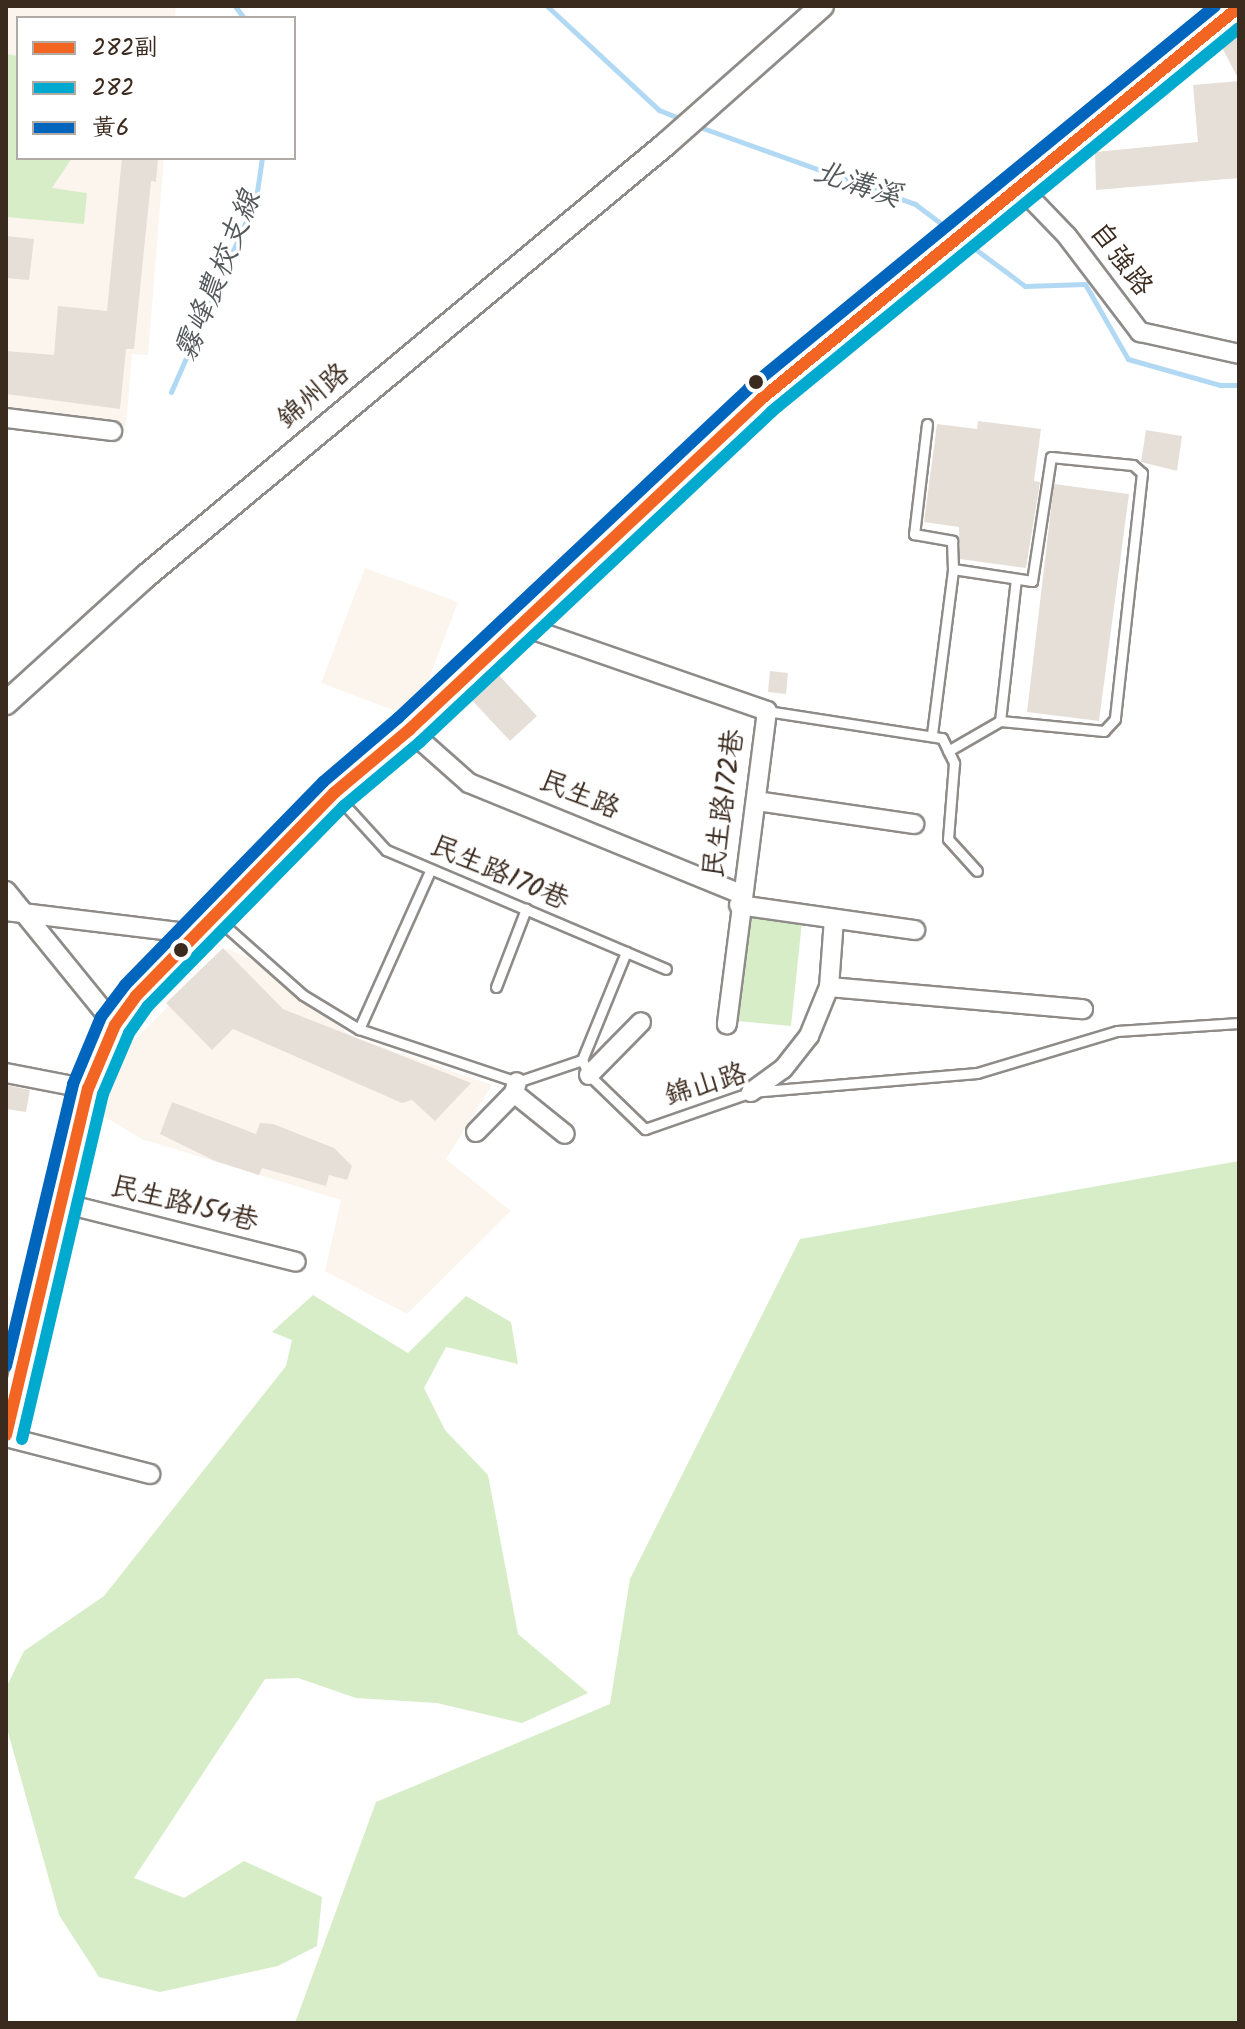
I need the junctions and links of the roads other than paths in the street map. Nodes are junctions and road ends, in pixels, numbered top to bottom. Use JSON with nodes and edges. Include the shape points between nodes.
{"nodes":[{"id":1,"x":822,"y":6,"type":"edge"},
{"id":2,"x":1239,"y":7,"type":"edge"},
{"id":3,"x":1012,"y":188,"type":"junction"},
{"id":4,"x":1239,"y":354,"type":"edge"},
{"id":5,"x":6,"y":418,"type":"edge"},
{"id":6,"x":927,"y":424,"type":"dead end"},
{"id":7,"x":112,"y":431,"type":"dead end"},
{"id":8,"x":953,"y":569,"type":"junction"},
{"id":9,"x":1016,"y":579,"type":"junction"},
{"id":10,"x":519,"y":625,"type":"junction"},
{"id":11,"x":6,"y":703,"type":"edge"},
{"id":12,"x":767,"y":711,"type":"junction"},
{"id":13,"x":1000,"y":721,"type":"junction"},
{"id":14,"x":409,"y":730,"type":"junction"},
{"id":15,"x":932,"y":734,"type":"junction"},
{"id":16,"x":948,"y":751,"type":"junction"},
{"id":17,"x":334,"y":793,"type":"junction"},
{"id":18,"x":756,"y":801,"type":"junction"},
{"id":19,"x":914,"y":824,"type":"dead end"},
{"id":20,"x":431,"y":869,"type":"junction"},
{"id":21,"x":977,"y":871,"type":"dead end"},
{"id":22,"x":6,"y":891,"type":"edge"},
{"id":23,"x":740,"y":900,"type":"junction"},
{"id":24,"x":526,"y":909,"type":"junction"},
{"id":25,"x":15,"y":912,"type":"edge"},
{"id":26,"x":214,"y":916,"type":"junction"},
{"id":27,"x":834,"y":919,"type":"junction"},
{"id":28,"x":915,"y":930,"type":"dead end"},
{"id":29,"x":197,"y":934,"type":"junction"},
{"id":30,"x":626,"y":952,"type":"junction"},
{"id":31,"x":666,"y":969,"type":"dead end"},
{"id":32,"x":496,"y":987,"type":"dead end"},
{"id":33,"x":829,"y":987,"type":"junction"},
{"id":34,"x":1083,"y":1009,"type":"dead end"},
{"id":35,"x":641,"y":1022,"type":"dead end"},
{"id":36,"x":1239,"y":1023,"type":"edge"},
{"id":37,"x":727,"y":1024,"type":"dead end"},
{"id":38,"x":115,"y":1025,"type":"junction"},
{"id":39,"x":359,"y":1029,"type":"junction"},
{"id":40,"x":586,"y":1068,"type":"junction"},
{"id":41,"x":6,"y":1073,"type":"edge"},
{"id":42,"x":516,"y":1087,"type":"junction"},
{"id":43,"x":88,"y":1089,"type":"junction"},
{"id":44,"x":751,"y":1092,"type":"junction"},
{"id":45,"x":476,"y":1132,"type":"dead end"},
{"id":46,"x":565,"y":1134,"type":"dead end"},
{"id":47,"x":58,"y":1202,"type":"junction"},
{"id":48,"x":296,"y":1262,"type":"dead end"},
{"id":49,"x":13,"y":1368,"type":"edge"},
{"id":50,"x":6,"y":1436,"type":"edge"},
{"id":51,"x":150,"y":1474,"type":"dead end"}],
"edges":[{"from":1,"to":11,"type":"street","name":"錦州路","via":[[666,144],[146,576]]},
{"from":2,"to":3,"type":"street"},
{"from":3,"to":4,"type":"street","name":"自強路","via":[[1067,236],[1140,332]]},
{"from":3,"to":10,"type":"street","via":[[922,272],[760,400]]},
{"from":5,"to":7,"type":"street"},
{"from":6,"to":8,"type":"lane","via":[[914,534],[952,541]]},
{"from":8,"to":9,"type":"lane"},
{"from":8,"to":15,"type":"lane"},
{"from":9,"to":13,"type":"lane"},
{"from":9,"to":13,"type":"lane","via":[[1032,581],[1051,457],[1133,465],[1142,473],[1115,719],[1104,731]]},
{"from":10,"to":12,"type":"street","name":"民生路172巷"},
{"from":10,"to":14,"type":"street"},
{"from":12,"to":15,"type":"lane"},
{"from":12,"to":18,"type":"street","name":"民生路172巷"},
{"from":13,"to":16,"type":"lane"},
{"from":14,"to":17,"type":"street"},
{"from":14,"to":23,"type":"street","name":"民生路","via":[[469,783]]},
{"from":15,"to":16,"type":"lane","via":[[942,738]]},
{"from":16,"to":21,"type":"lane","via":[[954,763],[948,839]]},
{"from":17,"to":20,"type":"lane","name":"民生路170巷","via":[[386,850]]},
{"from":17,"to":26,"type":"street"},
{"from":18,"to":19,"type":"street"},
{"from":18,"to":23,"type":"street","name":"民生路172巷"},
{"from":20,"to":24,"type":"lane","name":"民生路170巷"},
{"from":20,"to":39,"type":"lane"},
{"from":22,"to":25,"type":"street"},
{"from":23,"to":27,"type":"street","name":"民生路"},
{"from":23,"to":37,"type":"street","name":"民生路172巷"},
{"from":24,"to":30,"type":"lane","name":"民生路170巷"},
{"from":24,"to":32,"type":"lane"},
{"from":25,"to":29,"type":"street"},
{"from":25,"to":38,"type":"street"},
{"from":26,"to":29,"type":"street"},
{"from":26,"to":39,"type":"lane","via":[[303,995]]},
{"from":27,"to":28,"type":"street","name":"民生路"},
{"from":27,"to":33,"type":"street"},
{"from":29,"to":38,"type":"street"},
{"from":30,"to":31,"type":"lane","name":"民生路170巷"},
{"from":30,"to":40,"type":"lane"},
{"from":33,"to":34,"type":"street"},
{"from":33,"to":44,"type":"street","via":[[809,1036],[783,1069]]},
{"from":35,"to":40,"type":"street"},
{"from":36,"to":44,"type":"lane","name":"錦山路","via":[[1117,1031],[977,1073]]},
{"from":38,"to":43,"type":"street"},
{"from":39,"to":42,"type":"lane"},
{"from":40,"to":42,"type":"lane"},
{"from":40,"to":44,"type":"lane","name":"錦山路","via":[[645,1129]]},
{"from":41,"to":43,"type":"street"},
{"from":42,"to":45,"type":"street"},
{"from":42,"to":46,"type":"street"},
{"from":43,"to":47,"type":"street"},
{"from":47,"to":48,"type":"street","name":"民生路154巷"},
{"from":47,"to":49,"type":"street"},
{"from":49,"to":50,"type":"street"},
{"from":50,"to":51,"type":"street"}]}
